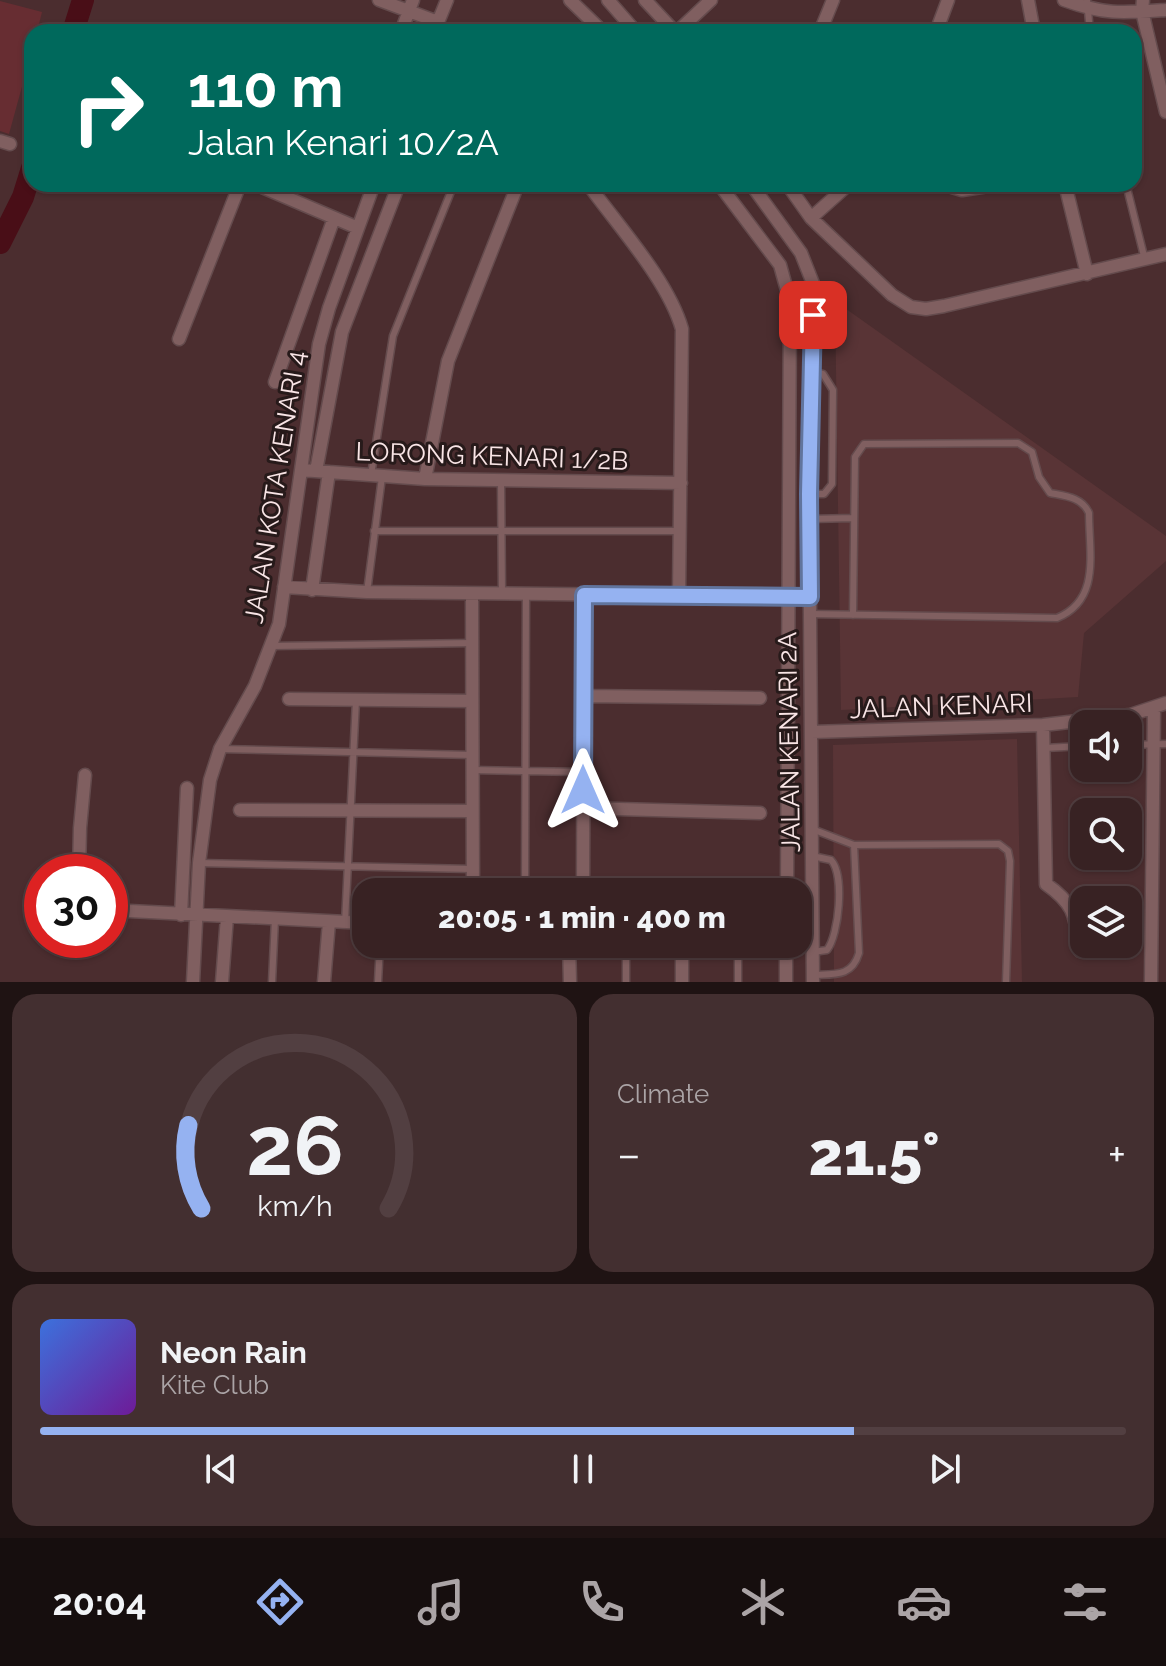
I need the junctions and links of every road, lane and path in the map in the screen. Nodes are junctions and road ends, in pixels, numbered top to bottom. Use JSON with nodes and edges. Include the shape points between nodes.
{"nodes":[{"id":1,"x":379,"y":0,"type":"edge"},
{"id":2,"x":447,"y":0,"type":"edge"},
{"id":3,"x":570,"y":0,"type":"edge"},
{"id":4,"x":608,"y":0,"type":"edge"},
{"id":5,"x":645,"y":0,"type":"edge"},
{"id":6,"x":711,"y":0,"type":"edge"},
{"id":7,"x":833,"y":0,"type":"edge"},
{"id":8,"x":948,"y":0,"type":"edge"},
{"id":9,"x":1028,"y":0,"type":"edge"},
{"id":10,"x":1064,"y":0,"type":"edge"},
{"id":11,"x":1087,"y":4,"type":"edge"},
{"id":12,"x":411,"y":6,"type":"edge"},
{"id":13,"x":1142,"y":6,"type":"edge"},
{"id":14,"x":1166,"y":10,"type":"edge"},
{"id":15,"x":432,"y":24,"type":"edge"},
{"id":16,"x":437,"y":24,"type":"edge"},
{"id":17,"x":595,"y":24,"type":"edge"},
{"id":18,"x":629,"y":24,"type":"edge"},
{"id":19,"x":668,"y":24,"type":"edge"},
{"id":20,"x":685,"y":24,"type":"edge"},
{"id":21,"x":823,"y":24,"type":"edge"},
{"id":22,"x":939,"y":24,"type":"edge"},
{"id":23,"x":1032,"y":24,"type":"edge"},
{"id":24,"x":1089,"y":24,"type":"edge"},
{"id":25,"x":1166,"y":112,"type":"edge"},
{"id":26,"x":237,"y":192,"type":"edge"},
{"id":27,"x":274,"y":192,"type":"edge"},
{"id":28,"x":371,"y":192,"type":"edge"},
{"id":29,"x":396,"y":192,"type":"edge"},
{"id":30,"x":451,"y":192,"type":"edge"},
{"id":31,"x":513,"y":192,"type":"edge"},
{"id":32,"x":594,"y":192,"type":"edge"},
{"id":33,"x":725,"y":192,"type":"edge"},
{"id":34,"x":757,"y":192,"type":"edge"},
{"id":35,"x":793,"y":192,"type":"edge"},
{"id":36,"x":840,"y":192,"type":"edge"},
{"id":37,"x":1067,"y":192,"type":"edge"},
{"id":38,"x":1128,"y":192,"type":"edge"},
{"id":39,"x":334,"y":218,"type":"junction"},
{"id":40,"x":811,"y":218,"type":"junction"},
{"id":41,"x":358,"y":228,"type":"junction"},
{"id":42,"x":1166,"y":254,"type":"edge"},
{"id":43,"x":1145,"y":260,"type":"junction"},
{"id":44,"x":1087,"y":274,"type":"junction"},
{"id":45,"x":179,"y":339,"type":"dead end"},
{"id":46,"x":812,"y":372,"type":"junction"},
{"id":47,"x":275,"y":382,"type":"dead end"},
{"id":48,"x":301,"y":470,"type":"junction"},
{"id":49,"x":323,"y":471,"type":"junction"},
{"id":50,"x":377,"y":476,"type":"junction"},
{"id":51,"x":425,"y":479,"type":"junction"},
{"id":52,"x":501,"y":481,"type":"junction"},
{"id":53,"x":681,"y":483,"type":"junction"},
{"id":54,"x":809,"y":494,"type":"junction"},
{"id":55,"x":854,"y":518,"type":"junction"},
{"id":56,"x":809,"y":519,"type":"junction"},
{"id":57,"x":374,"y":531,"type":"junction"},
{"id":58,"x":502,"y":531,"type":"junction"},
{"id":59,"x":680,"y":531,"type":"junction"},
{"id":60,"x":284,"y":587,"type":"junction"},
{"id":61,"x":312,"y":590,"type":"junction"},
{"id":62,"x":367,"y":592,"type":"junction"},
{"id":63,"x":472,"y":594,"type":"junction"},
{"id":64,"x":502,"y":594,"type":"junction"},
{"id":65,"x":526,"y":594,"type":"junction"},
{"id":66,"x":584,"y":595,"type":"junction"},
{"id":67,"x":679,"y":596,"type":"junction"},
{"id":68,"x":788,"y":597,"type":"junction"},
{"id":69,"x":810,"y":597,"type":"junction"},
{"id":70,"x":810,"y":614,"type":"junction"},
{"id":71,"x":853,"y":615,"type":"junction"},
{"id":72,"x":472,"y":643,"type":"junction"},
{"id":73,"x":272,"y":646,"type":"junction"},
{"id":74,"x":584,"y":696,"type":"junction"},
{"id":75,"x":760,"y":698,"type":"dead end"},
{"id":76,"x":289,"y":699,"type":"dead end"},
{"id":77,"x":356,"y":700,"type":"junction"},
{"id":78,"x":472,"y":701,"type":"junction"},
{"id":79,"x":1160,"y":706,"type":"edge"},
{"id":80,"x":1043,"y":725,"type":"junction"},
{"id":81,"x":812,"y":732,"type":"junction"},
{"id":82,"x":1160,"y":744,"type":"edge"},
{"id":83,"x":1070,"y":747,"type":"edge"},
{"id":84,"x":1044,"y":748,"type":"junction"},
{"id":85,"x":220,"y":749,"type":"junction"},
{"id":86,"x":353,"y":752,"type":"junction"},
{"id":87,"x":472,"y":755,"type":"junction"},
{"id":88,"x":473,"y":770,"type":"junction"},
{"id":89,"x":524,"y":771,"type":"junction"},
{"id":90,"x":583,"y":772,"type":"junction"},
{"id":91,"x":85,"y":775,"type":"dead end"},
{"id":92,"x":187,"y":788,"type":"dead end"},
{"id":93,"x":583,"y":808,"type":"junction"},
{"id":94,"x":240,"y":810,"type":"dead end"},
{"id":95,"x":351,"y":810,"type":"junction"},
{"id":96,"x":472,"y":811,"type":"junction"},
{"id":97,"x":760,"y":813,"type":"dead end"},
{"id":98,"x":812,"y":829,"type":"junction"},
{"id":99,"x":854,"y":845,"type":"junction"},
{"id":100,"x":79,"y":854,"type":"edge"},
{"id":101,"x":812,"y":856,"type":"junction"},
{"id":102,"x":199,"y":863,"type":"junction"},
{"id":103,"x":348,"y":866,"type":"junction"},
{"id":104,"x":473,"y":869,"type":"junction"},
{"id":105,"x":473,"y":878,"type":"edge"},
{"id":106,"x":525,"y":878,"type":"edge"},
{"id":107,"x":583,"y":878,"type":"edge"},
{"id":108,"x":787,"y":878,"type":"edge"},
{"id":109,"x":1070,"y":905,"type":"edge"},
{"id":110,"x":128,"y":911,"type":"edge"},
{"id":111,"x":181,"y":915,"type":"junction"},
{"id":112,"x":197,"y":915,"type":"junction"},
{"id":113,"x":227,"y":917,"type":"junction"},
{"id":114,"x":275,"y":919,"type":"junction"},
{"id":115,"x":329,"y":922,"type":"junction"},
{"id":116,"x":813,"y":922,"type":"joint"},
{"id":117,"x":345,"y":923,"type":"junction"},
{"id":118,"x":352,"y":923,"type":"edge"},
{"id":119,"x":813,"y":952,"type":"junction"},
{"id":120,"x":379,"y":958,"type":"edge"},
{"id":121,"x":569,"y":958,"type":"edge"},
{"id":122,"x":626,"y":958,"type":"edge"},
{"id":123,"x":682,"y":958,"type":"edge"},
{"id":124,"x":738,"y":958,"type":"edge"},
{"id":125,"x":786,"y":958,"type":"edge"},
{"id":126,"x":813,"y":978,"type":"edge"},
{"id":127,"x":193,"y":982,"type":"edge"},
{"id":128,"x":222,"y":982,"type":"edge"},
{"id":129,"x":272,"y":982,"type":"edge"},
{"id":130,"x":324,"y":982,"type":"edge"},
{"id":131,"x":378,"y":982,"type":"edge"},
{"id":132,"x":388,"y":982,"type":"edge"},
{"id":133,"x":570,"y":982,"type":"edge"},
{"id":134,"x":626,"y":982,"type":"edge"},
{"id":135,"x":682,"y":982,"type":"edge"},
{"id":136,"x":738,"y":982,"type":"edge"},
{"id":137,"x":786,"y":982,"type":"edge"},
{"id":138,"x":1006,"y":982,"type":"edge"},
{"id":139,"x":1151,"y":982,"type":"edge"}],
"edges":[{"from":1,"to":12,"type":"street"},
{"from":2,"to":16,"type":"street"},
{"from":3,"to":17,"type":"street"},
{"from":4,"to":18,"type":"street"},
{"from":5,"to":19,"type":"street"},
{"from":6,"to":20,"type":"street"},
{"from":7,"to":21,"type":"street"},
{"from":8,"to":22,"type":"street"},
{"from":9,"to":23,"type":"street"},
{"from":10,"to":11,"type":"street"},
{"from":11,"to":13,"type":"street","via":[[1118,14]]},
{"from":11,"to":24,"type":"lane"},
{"from":12,"to":15,"type":"street"},
{"from":13,"to":14,"type":"street"},
{"from":13,"to":25,"type":"street"},
{"from":26,"to":45,"type":"street"},
{"from":27,"to":39,"type":"street"},
{"from":28,"to":41,"type":"street","name":"JALAN KOTA KENARI 4"},
{"from":29,"to":49,"type":"street","via":[[342,332]]},
{"from":30,"to":50,"type":"lane","via":[[393,336]]},
{"from":31,"to":51,"type":"street","via":[[448,361]]},
{"from":32,"to":53,"type":"street","via":[[677,310],[683,341]]},
{"from":33,"to":68,"type":"street","name":"JALAN KENARI 2A","via":[[780,265],[788,288]]},
{"from":34,"to":46,"type":"street","name":"JALAN KENARI 2A","via":[[809,269],[814,286]]},
{"from":35,"to":40,"type":"street"},
{"from":36,"to":40,"type":"street"},
{"from":37,"to":44,"type":"street"},
{"from":38,"to":43,"type":"lane"},
{"from":39,"to":41,"type":"street"},
{"from":39,"to":47,"type":"street"},
{"from":40,"to":44,"type":"street","via":[[911,307],[944,306]]},
{"from":41,"to":48,"type":"street","name":"JALAN KOTA KENARI 4","via":[[319,344]]},
{"from":42,"to":43,"type":"street"},
{"from":43,"to":44,"type":"street"},
{"from":46,"to":54,"type":"street","name":"JALAN KENARI 2A"},
{"from":46,"to":54,"type":"lane","via":[[823,374],[833,390],[832,484],[824,494]]},
{"from":48,"to":49,"type":"street","name":"LORONG KENARI 1/2B"},
{"from":48,"to":60,"type":"street","name":"JALAN KOTA KENARI 4"},
{"from":49,"to":50,"type":"street","name":"LORONG KENARI 1/2B"},
{"from":49,"to":61,"type":"street"},
{"from":50,"to":51,"type":"street","name":"LORONG KENARI 1/2B"},
{"from":50,"to":57,"type":"lane"},
{"from":51,"to":52,"type":"street","name":"LORONG KENARI 1/2B"},
{"from":52,"to":53,"type":"street","name":"LORONG KENARI 1/2B"},
{"from":52,"to":58,"type":"lane"},
{"from":53,"to":59,"type":"street"},
{"from":54,"to":56,"type":"street","name":"JALAN KENARI 2A"},
{"from":55,"to":56,"type":"lane"},
{"from":55,"to":71,"type":"lane"},
{"from":55,"to":71,"type":"lane","via":[[855,457],[864,444],[1018,443],[1032,452],[1050,493],[1085,505],[1089,581],[1079,605],[1057,618]]},
{"from":56,"to":69,"type":"street","name":"JALAN KENARI 2A"},
{"from":57,"to":58,"type":"lane"},
{"from":57,"to":62,"type":"lane"},
{"from":58,"to":59,"type":"lane"},
{"from":58,"to":64,"type":"lane"},
{"from":59,"to":67,"type":"street"},
{"from":60,"to":61,"type":"street"},
{"from":60,"to":73,"type":"street","name":"JALAN KOTA KENARI 4"},
{"from":61,"to":62,"type":"street"},
{"from":62,"to":63,"type":"street"},
{"from":63,"to":64,"type":"street"},
{"from":63,"to":72,"type":"street"},
{"from":64,"to":65,"type":"street"},
{"from":65,"to":66,"type":"street"},
{"from":65,"to":89,"type":"lane"},
{"from":66,"to":67,"type":"street"},
{"from":66,"to":74,"type":"street"},
{"from":67,"to":68,"type":"street"},
{"from":68,"to":69,"type":"street"},
{"from":68,"to":108,"type":"street","name":"JALAN KENARI 2A"},
{"from":69,"to":70,"type":"street","name":"JALAN KENARI 2A"},
{"from":70,"to":71,"type":"lane"},
{"from":70,"to":81,"type":"street","name":"JALAN KENARI 2A"},
{"from":72,"to":73,"type":"lane"},
{"from":72,"to":78,"type":"street"},
{"from":73,"to":85,"type":"street","name":"JALAN KOTA KENARI 4"},
{"from":74,"to":75,"type":"street"},
{"from":74,"to":90,"type":"street"},
{"from":76,"to":77,"type":"street"},
{"from":77,"to":78,"type":"street"},
{"from":77,"to":86,"type":"lane"},
{"from":78,"to":87,"type":"street"},
{"from":79,"to":80,"type":"street","name":"JALAN KENARI","via":[[1130,715]]},
{"from":79,"to":82,"type":"street"},
{"from":80,"to":81,"type":"street","name":"JALAN KENARI"},
{"from":80,"to":84,"type":"street"},
{"from":81,"to":98,"type":"street","name":"JALAN KENARI 2A"},
{"from":82,"to":139,"type":"street"},
{"from":83,"to":84,"type":"lane"},
{"from":84,"to":109,"type":"street","via":[[1046,884]]},
{"from":85,"to":86,"type":"lane"},
{"from":85,"to":102,"type":"street","name":"JALAN KOTA KENARI 4","via":[[210,780]]},
{"from":86,"to":87,"type":"lane"},
{"from":86,"to":95,"type":"lane"},
{"from":87,"to":88,"type":"street"},
{"from":88,"to":89,"type":"lane"},
{"from":88,"to":96,"type":"street"},
{"from":89,"to":90,"type":"lane"},
{"from":89,"to":106,"type":"lane"},
{"from":90,"to":93,"type":"street"},
{"from":91,"to":100,"type":"street"},
{"from":92,"to":111,"type":"street"},
{"from":93,"to":97,"type":"street"},
{"from":93,"to":107,"type":"street"},
{"from":94,"to":95,"type":"street"},
{"from":95,"to":96,"type":"street"},
{"from":95,"to":103,"type":"lane"},
{"from":96,"to":104,"type":"street"},
{"from":98,"to":99,"type":"lane"},
{"from":98,"to":101,"type":"street","name":"JALAN KENARI 2A"},
{"from":99,"to":126,"type":"lane","via":[[856,964],[842,974]]},
{"from":99,"to":138,"type":"lane","via":[[1004,847],[1010,861]]},
{"from":101,"to":116,"type":"street","name":"JALAN KENARI 2A"},
{"from":101,"to":119,"type":"lane","via":[[831,860],[838,873],[836,935],[827,950]]},
{"from":102,"to":103,"type":"lane"},
{"from":102,"to":112,"type":"street","name":"JALAN KOTA KENARI 4"},
{"from":103,"to":104,"type":"lane"},
{"from":103,"to":117,"type":"lane"},
{"from":104,"to":105,"type":"street"},
{"from":110,"to":111,"type":"street"},
{"from":111,"to":112,"type":"street"},
{"from":112,"to":113,"type":"street"},
{"from":112,"to":127,"type":"street","name":"JALAN KOTA KENARI 4"},
{"from":113,"to":114,"type":"street"},
{"from":113,"to":128,"type":"street"},
{"from":114,"to":115,"type":"street"},
{"from":114,"to":129,"type":"lane"},
{"from":115,"to":117,"type":"street"},
{"from":115,"to":130,"type":"street"},
{"from":116,"to":119,"type":"street","name":"JALAN KENARI 2A"},
{"from":117,"to":118,"type":"street"},
{"from":119,"to":126,"type":"street","name":"JALAN KENARI 2A"},
{"from":120,"to":131,"type":"lane"},
{"from":121,"to":133,"type":"street"},
{"from":122,"to":134,"type":"lane"},
{"from":123,"to":135,"type":"street"},
{"from":124,"to":136,"type":"lane"},
{"from":125,"to":137,"type":"street"},
{"from":131,"to":132,"type":"lane"}]}
